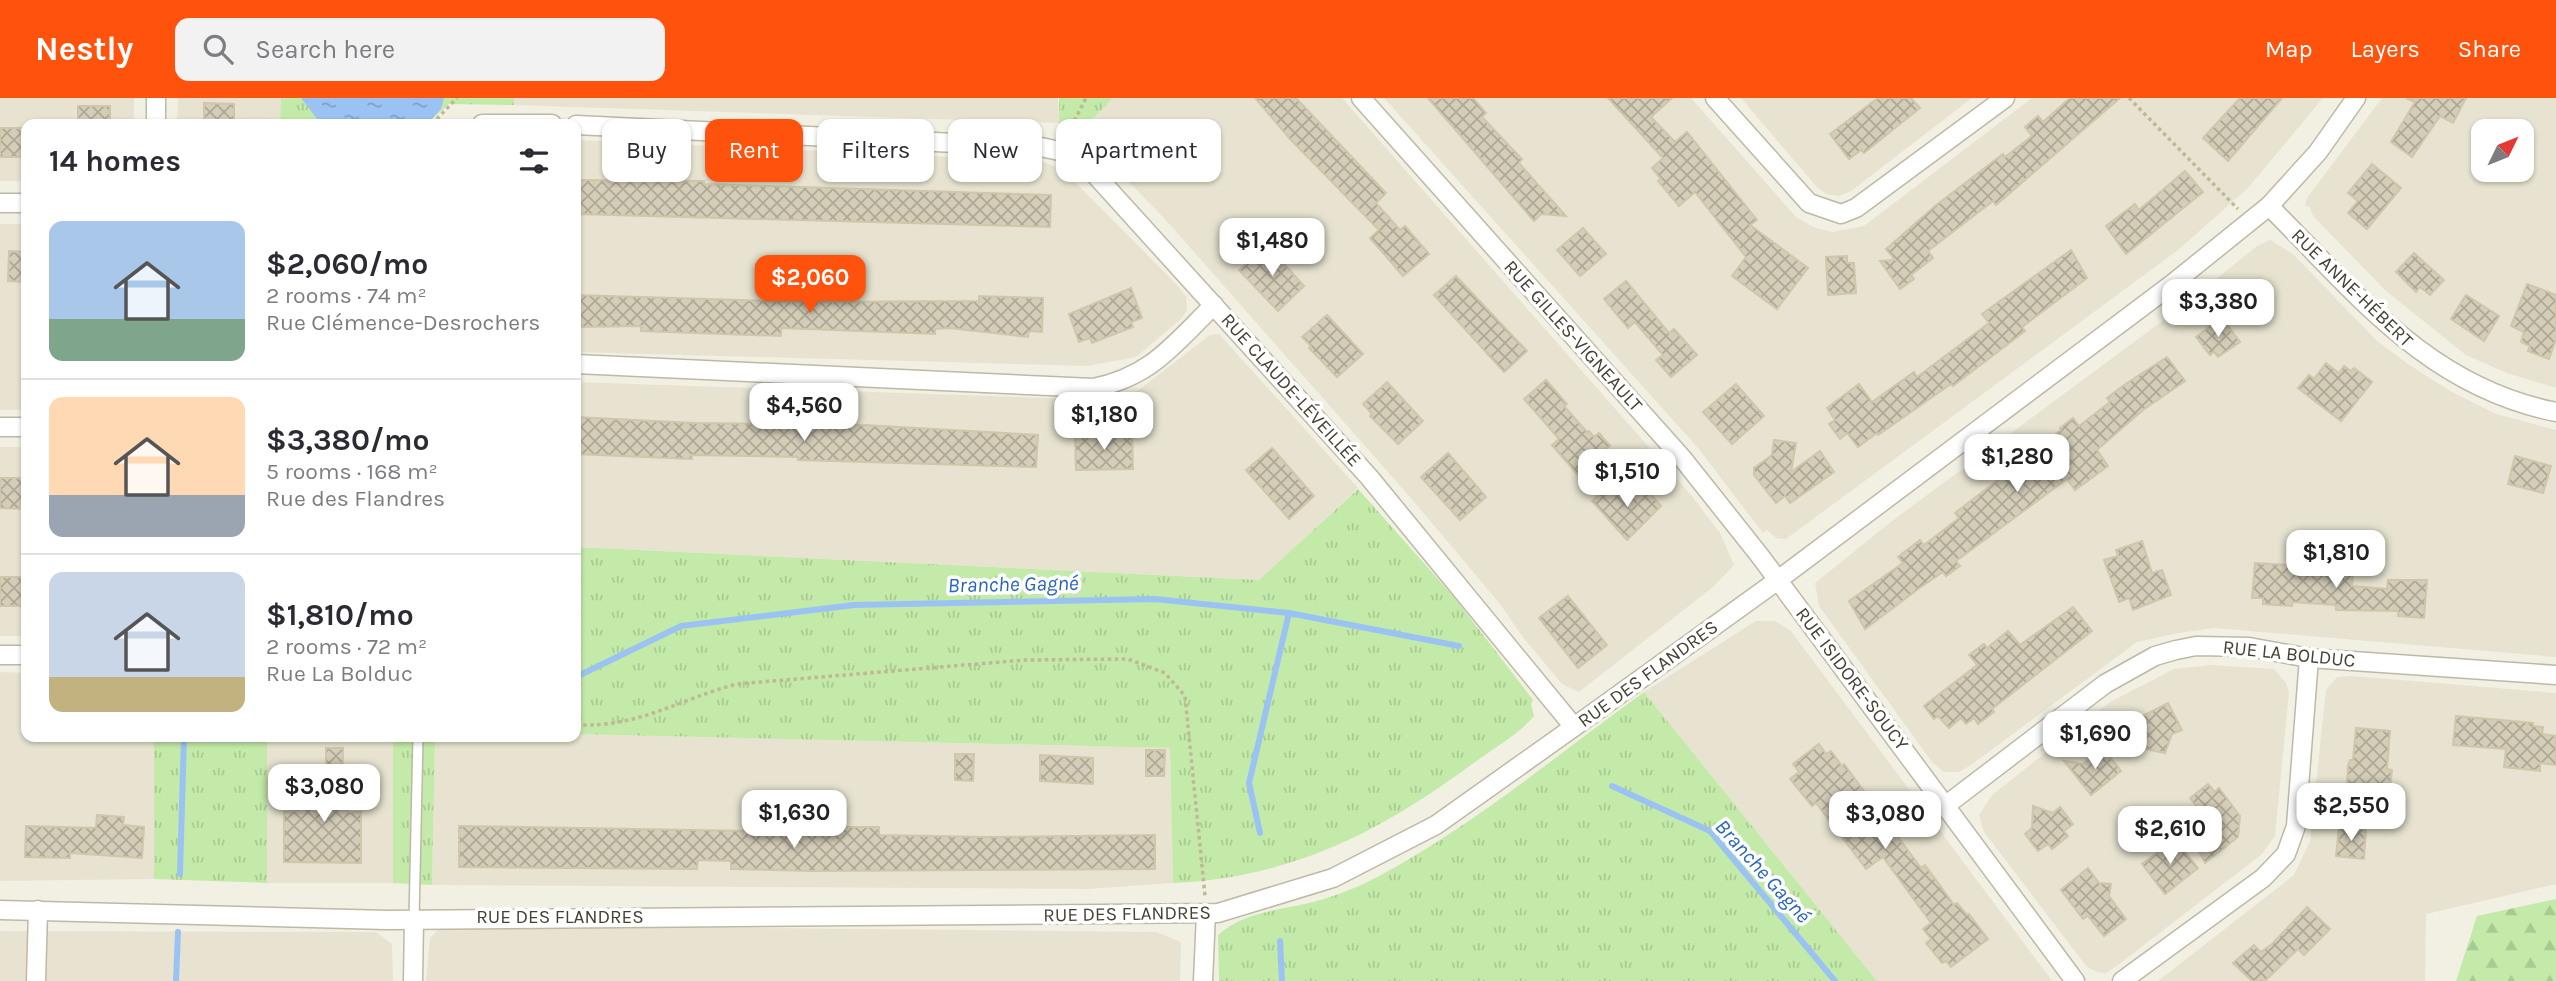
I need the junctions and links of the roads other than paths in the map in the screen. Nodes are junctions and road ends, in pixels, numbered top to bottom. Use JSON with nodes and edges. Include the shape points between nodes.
{"nodes":[{"id":1,"x":156,"y":98,"type":"edge"},
{"id":2,"x":1361,"y":98,"type":"edge"},
{"id":3,"x":1715,"y":98,"type":"edge"},
{"id":4,"x":2005,"y":98,"type":"edge"},
{"id":5,"x":2357,"y":98,"type":"edge"},
{"id":6,"x":156,"y":119,"type":"edge"},
{"id":7,"x":581,"y":125,"type":"edge"},
{"id":8,"x":0,"y":203,"type":"edge"},
{"id":9,"x":21,"y":203,"type":"edge"},
{"id":10,"x":2269,"y":206,"type":"junction"},
{"id":11,"x":1214,"y":305,"type":"junction"},
{"id":12,"x":581,"y":364,"type":"edge"},
{"id":13,"x":2556,"y":412,"type":"edge"},
{"id":14,"x":0,"y":427,"type":"edge"},
{"id":15,"x":21,"y":427,"type":"edge"},
{"id":16,"x":1778,"y":580,"type":"junction"},
{"id":17,"x":0,"y":655,"type":"edge"},
{"id":18,"x":21,"y":655,"type":"edge"},
{"id":19,"x":2309,"y":658,"type":"junction"},
{"id":20,"x":2556,"y":675,"type":"edge"},
{"id":21,"x":1574,"y":727,"type":"junction"},
{"id":22,"x":418,"y":742,"type":"edge"},
{"id":23,"x":1945,"y":806,"type":"junction"},
{"id":24,"x":0,"y":910,"type":"edge"},
{"id":25,"x":38,"y":910,"type":"junction"},
{"id":26,"x":1206,"y":914,"type":"junction"},
{"id":27,"x":414,"y":919,"type":"junction"},
{"id":28,"x":36,"y":981,"type":"edge"},
{"id":29,"x":413,"y":981,"type":"edge"},
{"id":30,"x":1203,"y":981,"type":"edge"},
{"id":31,"x":2075,"y":981,"type":"edge"},
{"id":32,"x":2122,"y":981,"type":"edge"}],
"edges":[{"from":1,"to":6,"type":"street"},
{"from":2,"to":16,"type":"street","name":"RUE GILLES-VIGNEAULT","via":[[1683,459]]},
{"from":3,"to":4,"type":"street","via":[[1809,203],[1841,214],[1856,208]]},
{"from":5,"to":10,"type":"street","name":"RUE DES FLANDRES","via":[[2318,152]]},
{"from":7,"to":11,"type":"street","name":"RUE CLAUDE-LÉVEILLÉE","via":[[1041,147],[1064,152],[1090,169]]},
{"from":8,"to":9,"type":"street"},
{"from":10,"to":13,"type":"street","name":"RUE ANNE-HÉBERT","via":[[2424,356],[2495,395]]},
{"from":10,"to":16,"type":"street","name":"RUE DES FLANDRES"},
{"from":11,"to":12,"type":"street","via":[[1150,367],[1122,383],[1093,388]]},
{"from":11,"to":21,"type":"street","name":"RUE CLAUDE-LÉVEILLÉE","via":[[1369,477]]},
{"from":14,"to":15,"type":"street"},
{"from":16,"to":21,"type":"street","name":"RUE DES FLANDRES"},
{"from":16,"to":23,"type":"street","name":"RUE ISIDORE-SOUCY"},
{"from":17,"to":18,"type":"street"},
{"from":19,"to":20,"type":"street","name":"RUE LA BOLDUC"},
{"from":19,"to":23,"type":"street","name":"RUE LA BOLDUC","via":[[2220,646],[2196,646],[2155,656],[2105,684]]},
{"from":19,"to":32,"type":"street","via":[[2296,826],[2286,853],[2270,872]]},
{"from":21,"to":26,"type":"street","name":"RUE DES FLANDRES","via":[[1436,825],[1333,878]]},
{"from":22,"to":27,"type":"lane"},
{"from":23,"to":31,"type":"street","name":"RUE ISIDORE-SOUCY"},
{"from":24,"to":25,"type":"street","name":"RUE DES FLANDRES"},
{"from":25,"to":27,"type":"street","name":"RUE DES FLANDRES"},
{"from":25,"to":28,"type":"street"},
{"from":26,"to":27,"type":"street","name":"RUE DES FLANDRES"},
{"from":26,"to":30,"type":"street"},
{"from":27,"to":29,"type":"street"}]}
